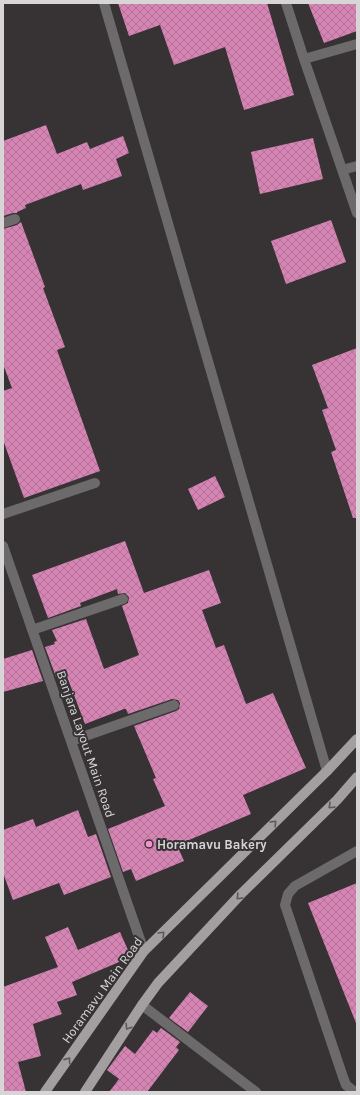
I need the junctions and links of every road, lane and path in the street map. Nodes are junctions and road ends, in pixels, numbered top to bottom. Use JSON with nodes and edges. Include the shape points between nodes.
{"nodes":[{"id":1,"x":104,"y":3,"type":"edge"},
{"id":2,"x":286,"y":3,"type":"edge"},
{"id":3,"x":357,"y":44,"type":"edge"},
{"id":4,"x":304,"y":59,"type":"junction"},
{"id":5,"x":357,"y":166,"type":"edge"},
{"id":6,"x":342,"y":170,"type":"junction"},
{"id":7,"x":357,"y":213,"type":"edge"},
{"id":8,"x":15,"y":219,"type":"dead end"},
{"id":9,"x":3,"y":223,"type":"edge"},
{"id":10,"x":95,"y":483,"type":"dead end"},
{"id":11,"x":3,"y":514,"type":"edge"},
{"id":12,"x":3,"y":546,"type":"edge"},
{"id":13,"x":123,"y":599,"type":"dead end"},
{"id":14,"x":32,"y":630,"type":"junction"},
{"id":15,"x":174,"y":705,"type":"dead end"},
{"id":16,"x":357,"y":739,"type":"edge"},
{"id":17,"x":71,"y":741,"type":"junction"},
{"id":18,"x":327,"y":771,"type":"junction"},
{"id":19,"x":357,"y":777,"type":"edge"},
{"id":20,"x":357,"y":851,"type":"edge"},
{"id":21,"x":144,"y":951,"type":"junction"},
{"id":22,"x":142,"y":1005,"type":"junction"},
{"id":23,"x":45,"y":1092,"type":"edge"},
{"id":24,"x":85,"y":1092,"type":"edge"},
{"id":25,"x":256,"y":1092,"type":"edge"},
{"id":26,"x":355,"y":1092,"type":"edge"}],
"edges":[{"from":1,"to":18,"type":"street"},
{"from":2,"to":4,"type":"street"},
{"from":3,"to":4,"type":"street"},
{"from":4,"to":6,"type":"street"},
{"from":5,"to":6,"type":"street"},
{"from":6,"to":7,"type":"street"},
{"from":8,"to":9,"type":"street"},
{"from":10,"to":11,"type":"street"},
{"from":12,"to":14,"type":"street","name":"Banjara Layout Main Road"},
{"from":13,"to":14,"type":"street"},
{"from":14,"to":17,"type":"street","name":"Banjara Layout Main Road"},
{"from":15,"to":17,"type":"street"},
{"from":16,"to":18,"type":"main road","name":"Horamavu Main Road"},
{"from":17,"to":21,"type":"street","name":"Banjara Layout Main Road"},
{"from":21,"to":18,"type":"main road","name":"Horamavu Main Road","one_way":true},
{"from":19,"to":22,"type":"main road","one_way":true,"via":[[236,900],[158,983]]},
{"from":20,"to":26,"type":"street","via":[[295,886],[288,894],[285,905],[343,1077],[346,1085]]},
{"from":23,"to":21,"type":"main road","name":"Horamavu Main Road","one_way":true},
{"from":22,"to":24,"type":"main road","one_way":true},
{"from":22,"to":25,"type":"street"}]}
